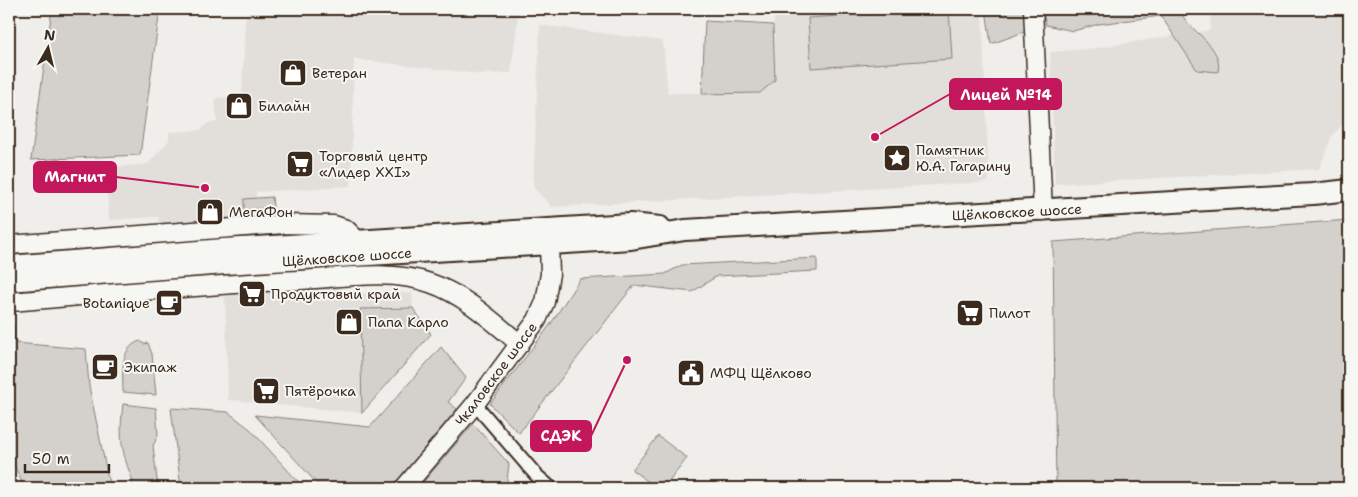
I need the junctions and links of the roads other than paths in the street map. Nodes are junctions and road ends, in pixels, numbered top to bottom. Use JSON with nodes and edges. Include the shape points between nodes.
{"nodes":[{"id":1,"x":1033,"y":9,"type":"edge"},
{"id":2,"x":1349,"y":190,"type":"edge"},
{"id":3,"x":1043,"y":211,"type":"junction"},
{"id":4,"x":685,"y":230,"type":"junction"},
{"id":5,"x":544,"y":237,"type":"junction"},
{"id":6,"x":358,"y":241,"type":"junction"},
{"id":7,"x":586,"y":242,"type":"junction"},
{"id":8,"x":9,"y":245,"type":"edge"},
{"id":9,"x":512,"y":246,"type":"junction"},
{"id":10,"x":9,"y":266,"type":"edge"},
{"id":11,"x":549,"y":280,"type":"junction"},
{"id":12,"x":9,"y":281,"type":"edge"},
{"id":13,"x":9,"y":302,"type":"edge"},
{"id":14,"x":537,"y":320,"type":"junction"},
{"id":15,"x":501,"y":328,"type":"junction"},
{"id":16,"x":520,"y":344,"type":"junction"},
{"id":17,"x":475,"y":404,"type":"junction"},
{"id":18,"x":404,"y":488,"type":"edge"},
{"id":19,"x":551,"y":488,"type":"edge"}],
"edges":[{"from":1,"to":3,"type":"street"},
{"from":2,"to":3,"type":"main road","name":"Щёлковское шоссе"},
{"from":3,"to":4,"type":"main road","name":"Щёлковское шоссе"},
{"from":4,"to":5,"type":"main road","name":"Щёлковское шоссе","via":[[630,224]]},
{"from":4,"to":7,"type":"main road","name":"Щёлковское шоссе"},
{"from":5,"to":6,"type":"main road","name":"Щёлковское шоссе"},
{"from":5,"to":7,"type":"main road","name":"Щёлковское шоссе"},
{"from":5,"to":9,"type":"main road","name":"Щёлковское шоссе"},
{"from":5,"to":11,"type":"street","name":"Чкаловское шоссе"},
{"from":6,"to":8,"type":"street","via":[[346,229],[334,225],[284,224]]},
{"from":6,"to":10,"type":"main road","name":"Щёлковское шоссе"},
{"from":7,"to":11,"type":"street","via":[[557,259]]},
{"from":9,"to":11,"type":"street","via":[[531,250]]},
{"from":9,"to":12,"type":"main road","name":"Щёлковское шоссе"},
{"from":11,"to":14,"type":"street","name":"Чкаловское шоссе"},
{"from":13,"to":15,"type":"street","via":[[220,284],[385,276],[416,279],[445,288],[469,302]]},
{"from":14,"to":15,"type":"street","via":[[527,328]]},
{"from":14,"to":16,"type":"street","name":"Чкаловское шоссе"},
{"from":15,"to":16,"type":"street"},
{"from":15,"to":17,"type":"street","via":[[504,343]]},
{"from":16,"to":17,"type":"street","name":"Чкаловское шоссе"},
{"from":17,"to":18,"type":"street","name":"Чкаловское шоссе"},
{"from":17,"to":19,"type":"street"}]}
